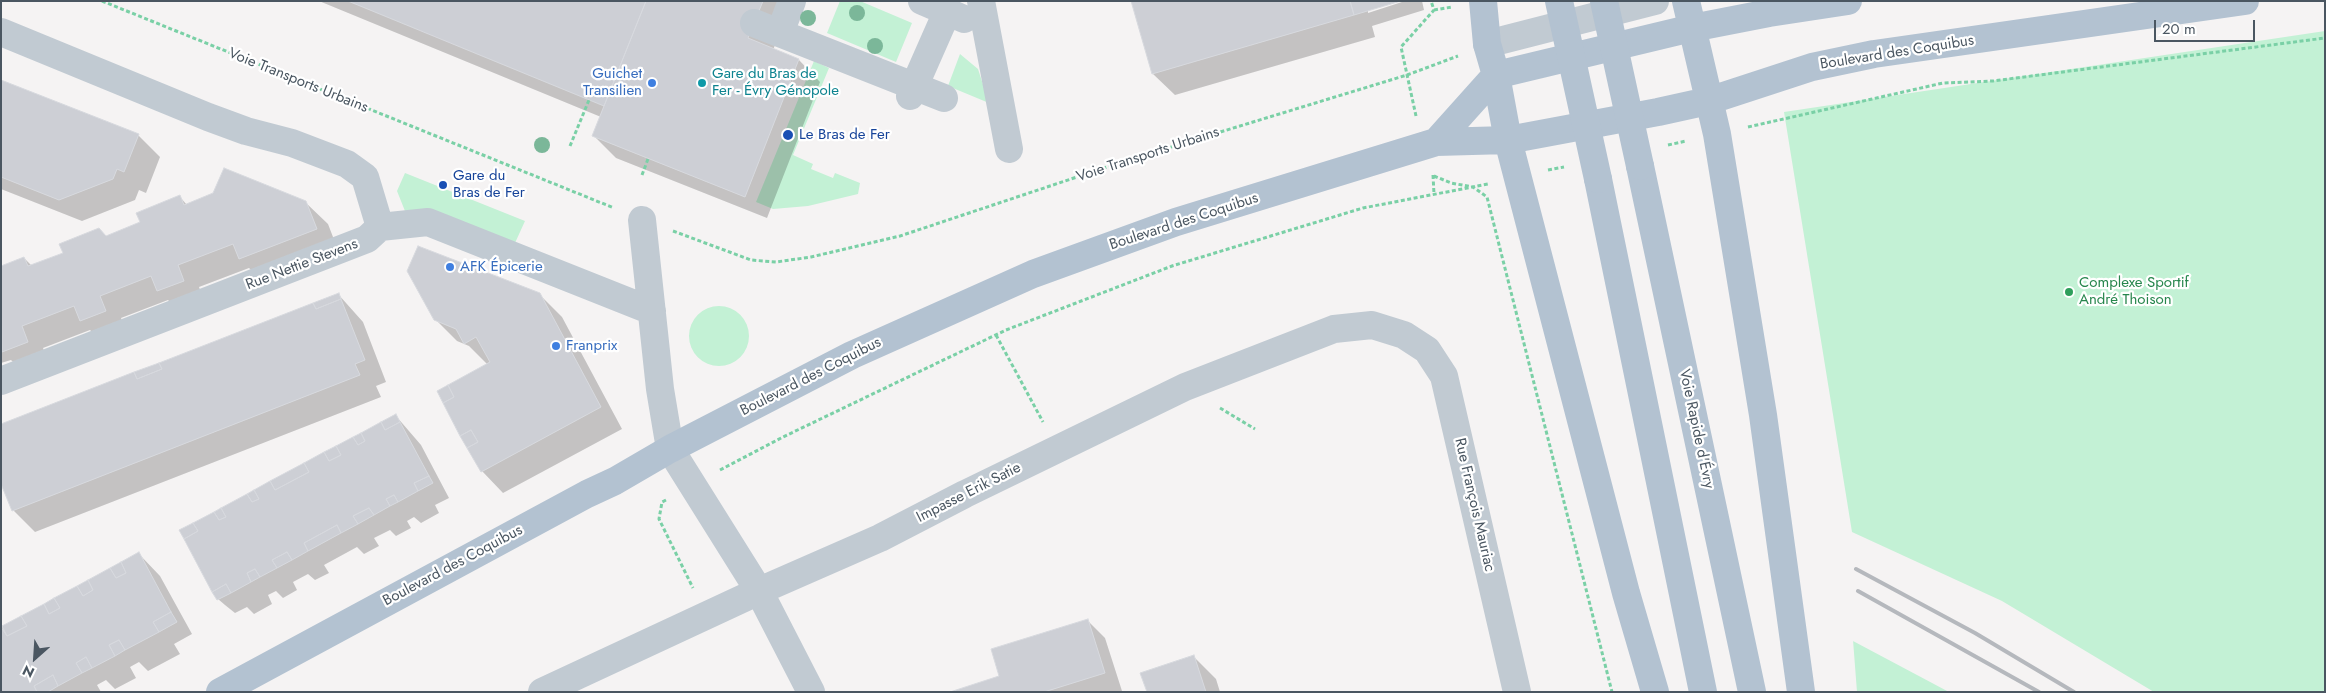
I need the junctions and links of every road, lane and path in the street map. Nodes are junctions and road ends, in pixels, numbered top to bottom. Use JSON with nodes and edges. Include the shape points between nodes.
{"nodes":[{"id":1,"x":102,"y":1,"type":"edge"},
{"id":2,"x":792,"y":1,"type":"edge"},
{"id":3,"x":922,"y":1,"type":"edge"},
{"id":4,"x":981,"y":1,"type":"edge"},
{"id":5,"x":1432,"y":1,"type":"edge"},
{"id":6,"x":1483,"y":1,"type":"edge"},
{"id":7,"x":1559,"y":1,"type":"edge"},
{"id":8,"x":1604,"y":1,"type":"edge"},
{"id":9,"x":1655,"y":1,"type":"edge"},
{"id":10,"x":1686,"y":1,"type":"edge"},
{"id":11,"x":1848,"y":1,"type":"edge"},
{"id":12,"x":2245,"y":1,"type":"edge"},
{"id":13,"x":1760,"y":7,"type":"edge"},
{"id":14,"x":947,"y":12,"type":"junction"},
{"id":15,"x":754,"y":23,"type":"dead end"},
{"id":16,"x":986,"y":28,"type":"junction"},
{"id":17,"x":1692,"y":28,"type":"junction"},
{"id":18,"x":1,"y":32,"type":"edge"},
{"id":19,"x":780,"y":33,"type":"junction"},
{"id":20,"x":1487,"y":44,"type":"junction"},
{"id":21,"x":1407,"y":75,"type":"junction"},
{"id":22,"x":1496,"y":75,"type":"junction"},
{"id":23,"x":912,"y":91,"type":"junction"},
{"id":24,"x":944,"y":98,"type":"dead end"},
{"id":25,"x":589,"y":100,"type":"dead end"},
{"id":26,"x":1708,"y":101,"type":"junction"},
{"id":27,"x":1508,"y":140,"type":"junction"},
{"id":28,"x":1430,"y":144,"type":"junction"},
{"id":29,"x":570,"y":146,"type":"dead end"},
{"id":30,"x":1009,"y":149,"type":"dead end"},
{"id":31,"x":648,"y":159,"type":"dead end"},
{"id":32,"x":642,"y":175,"type":"dead end"},
{"id":33,"x":1434,"y":176,"type":"junction"},
{"id":34,"x":1434,"y":194,"type":"dead end"},
{"id":35,"x":602,"y":202,"type":"dead end"},
{"id":36,"x":642,"y":220,"type":"joint"},
{"id":37,"x":380,"y":226,"type":"junction"},
{"id":38,"x":652,"y":311,"type":"junction"},
{"id":39,"x":1404,"y":335,"type":"joint"},
{"id":40,"x":996,"y":336,"type":"dead end"},
{"id":41,"x":927,"y":366,"type":"dead end"},
{"id":42,"x":1,"y":381,"type":"edge"},
{"id":43,"x":670,"y":449,"type":"junction"},
{"id":44,"x":1058,"y":449,"type":"junction"},
{"id":45,"x":718,"y":471,"type":"dead end"},
{"id":46,"x":662,"y":502,"type":"dead end"},
{"id":47,"x":759,"y":591,"type":"junction"},
{"id":48,"x":707,"y":616,"type":"junction"},
{"id":49,"x":220,"y":692,"type":"edge"},
{"id":50,"x":542,"y":692,"type":"edge"},
{"id":51,"x":810,"y":692,"type":"edge"},
{"id":52,"x":1517,"y":692,"type":"edge"},
{"id":53,"x":1612,"y":692,"type":"edge"},
{"id":54,"x":1655,"y":692,"type":"edge"},
{"id":55,"x":1703,"y":692,"type":"edge"},
{"id":56,"x":1752,"y":692,"type":"edge"},
{"id":57,"x":1801,"y":692,"type":"edge"}],
"edges":[{"from":1,"to":35,"type":"path","name":"Voie Transports Urbains"},
{"from":2,"to":19,"type":"street"},
{"from":3,"to":14,"type":"street"},
{"from":4,"to":16,"type":"street"},
{"from":5,"to":21,"type":"path","via":[[1434,10],[1400,47]]},
{"from":6,"to":20,"type":"main road"},
{"from":7,"to":55,"type":"main road","bridge":true},
{"from":8,"to":56,"type":"main road","name":"Voie Rapide d'Évry","bridge":true},
{"from":9,"to":20,"type":"street"},
{"from":10,"to":17,"type":"main road"},
{"from":11,"to":13,"type":"main road"},
{"from":12,"to":26,"type":"main road","name":"Boulevard des Coquibus","via":[[1874,54],[1812,67]]},
{"from":13,"to":17,"type":"main road"},
{"from":14,"to":16,"type":"street"},
{"from":14,"to":23,"type":"street"},
{"from":15,"to":19,"type":"street"},
{"from":16,"to":30,"type":"street"},
{"from":17,"to":22,"type":"main road"},
{"from":17,"to":26,"type":"main road"},
{"from":18,"to":37,"type":"street","via":[[208,117],[347,164],[365,177]]},
{"from":19,"to":23,"type":"street"},
{"from":20,"to":21,"type":"path","name":"Voie Transports Urbains"},
{"from":20,"to":22,"type":"main road"},
{"from":21,"to":28,"type":"path"},
{"from":21,"to":36,"type":"path","name":"Voie Transports Urbains","via":[[1122,162],[900,236],[812,257],[776,262],[751,260]]},
{"from":22,"to":27,"type":"main road"},
{"from":22,"to":28,"type":"main road"},
{"from":23,"to":24,"type":"street"},
{"from":25,"to":29,"type":"path"},
{"from":26,"to":27,"type":"main road","name":"Boulevard des Coquibus"},
{"from":26,"to":57,"type":"main road","via":[[1717,134],[1764,415]]},
{"from":27,"to":28,"type":"main road","name":"Boulevard des Coquibus"},
{"from":27,"to":54,"type":"main road","via":[[1626,593]]},
{"from":28,"to":33,"type":"path"},
{"from":28,"to":43,"type":"main road","name":"Boulevard des Coquibus","via":[[1176,222],[1033,274],[852,355]]},
{"from":31,"to":32,"type":"path"},
{"from":33,"to":34,"type":"path"},
{"from":33,"to":53,"type":"path","via":[[1473,187],[1487,197]]},
{"from":36,"to":38,"type":"street"},
{"from":37,"to":38,"type":"street","via":[[428,222]]},
{"from":37,"to":42,"type":"street","name":"Rue Nettie Stevens","via":[[367,239]]},
{"from":38,"to":43,"type":"street"},
{"from":39,"to":44,"type":"street","name":"Impasse Erik Satie","via":[[1372,325],[1334,329],[1185,387]]},
{"from":39,"to":52,"type":"street","name":"Rue François Mauriac","via":[[1427,350],[1444,376]]},
{"from":40,"to":44,"type":"path"},
{"from":41,"to":45,"type":"path"},
{"from":43,"to":47,"type":"street"},
{"from":43,"to":49,"type":"main road","name":"Boulevard des Coquibus"},
{"from":44,"to":47,"type":"street","name":"Impasse Erik Satie","via":[[880,538]]},
{"from":46,"to":48,"type":"path","via":[[659,519]]},
{"from":47,"to":48,"type":"street","name":"Impasse Erik Satie"},
{"from":47,"to":51,"type":"street"},
{"from":48,"to":50,"type":"street","name":"Impasse Erik Satie"}]}
